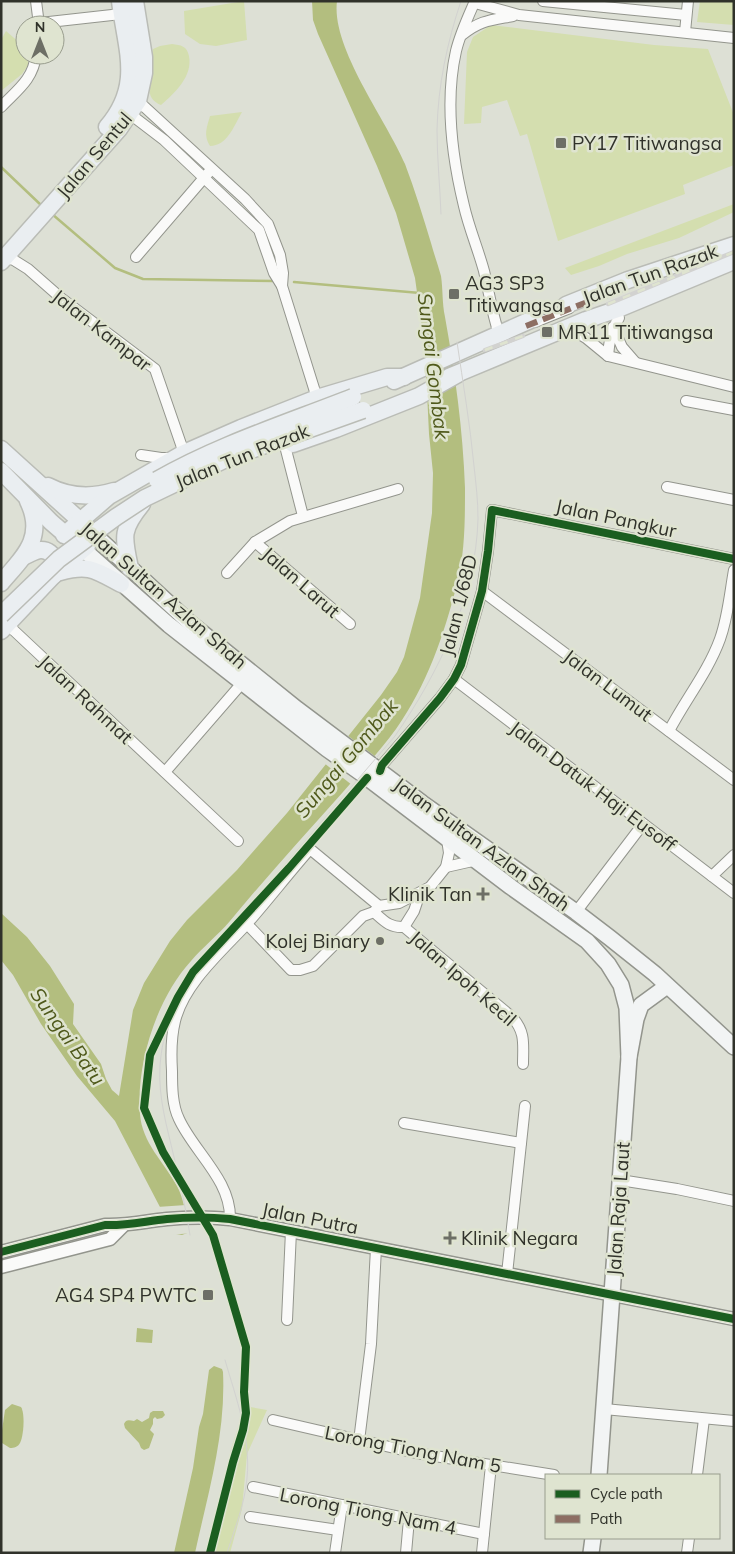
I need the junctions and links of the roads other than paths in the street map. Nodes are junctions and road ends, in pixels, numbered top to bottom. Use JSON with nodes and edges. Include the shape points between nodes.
{"nodes":[{"id":1,"x":36,"y":1,"type":"edge"},
{"id":2,"x":135,"y":1,"type":"edge"},
{"id":3,"x":502,"y":1,"type":"edge"},
{"id":4,"x":543,"y":1,"type":"edge"},
{"id":5,"x":688,"y":1,"type":"edge"},
{"id":6,"x":475,"y":2,"type":"edge"},
{"id":7,"x":120,"y":8,"type":"edge"},
{"id":8,"x":519,"y":14,"type":"junction"},
{"id":9,"x":38,"y":15,"type":"edge"},
{"id":10,"x":686,"y":15,"type":"junction"},
{"id":11,"x":65,"y":19,"type":"edge"},
{"id":12,"x":685,"y":32,"type":"junction"},
{"id":13,"x":462,"y":36,"type":"junction"},
{"id":14,"x":734,"y":38,"type":"edge"},
{"id":15,"x":34,"y":65,"type":"edge"},
{"id":16,"x":1,"y":107,"type":"edge"},
{"id":17,"x":134,"y":108,"type":"junction"},
{"id":18,"x":212,"y":169,"type":"junction"},
{"id":19,"x":205,"y":178,"type":"junction"},
{"id":20,"x":52,"y":198,"type":"junction"},
{"id":21,"x":734,"y":239,"type":"edge"},
{"id":22,"x":734,"y":245,"type":"edge"},
{"id":23,"x":708,"y":254,"type":"junction"},
{"id":24,"x":2,"y":256,"type":"edge"},
{"id":25,"x":136,"y":257,"type":"dead end"},
{"id":26,"x":734,"y":261,"type":"edge"},
{"id":27,"x":734,"y":273,"type":"edge"},
{"id":28,"x":282,"y":286,"type":"junction"},
{"id":29,"x":595,"y":299,"type":"dead end"},
{"id":30,"x":566,"y":304,"type":"tunnel mouth"},
{"id":31,"x":530,"y":322,"type":"joint"},
{"id":32,"x":616,"y":323,"type":"junction"},
{"id":33,"x":576,"y":332,"type":"junction"},
{"id":34,"x":499,"y":334,"type":"junction"},
{"id":35,"x":547,"y":337,"type":"junction"},
{"id":36,"x":608,"y":356,"type":"junction"},
{"id":37,"x":636,"y":363,"type":"junction"},
{"id":38,"x":409,"y":375,"type":"junction"},
{"id":39,"x":734,"y":387,"type":"edge"},
{"id":40,"x":418,"y":393,"type":"junction"},
{"id":41,"x":317,"y":398,"type":"junction"},
{"id":42,"x":686,"y":401,"type":"dead end"},
{"id":43,"x":358,"y":403,"type":"junction"},
{"id":44,"x":734,"y":410,"type":"edge"},
{"id":45,"x":285,"y":446,"type":"junction"},
{"id":46,"x":1,"y":449,"type":"edge"},
{"id":47,"x":141,"y":455,"type":"dead end"},
{"id":48,"x":179,"y":455,"type":"junction"},
{"id":49,"x":1,"y":471,"type":"edge"},
{"id":50,"x":33,"y":478,"type":"junction"},
{"id":51,"x":667,"y":487,"type":"dead end"},
{"id":52,"x":123,"y":488,"type":"junction"},
{"id":53,"x":398,"y":489,"type":"dead end"},
{"id":54,"x":25,"y":496,"type":"junction"},
{"id":55,"x":734,"y":500,"type":"edge"},
{"id":56,"x":142,"y":504,"type":"junction"},
{"id":57,"x":492,"y":510,"type":"joint"},
{"id":58,"x":304,"y":516,"type":"junction"},
{"id":59,"x":80,"y":521,"type":"junction"},
{"id":60,"x":64,"y":535,"type":"junction"},
{"id":61,"x":98,"y":538,"type":"junction"},
{"id":62,"x":255,"y":542,"type":"junction"},
{"id":63,"x":83,"y":549,"type":"junction"},
{"id":64,"x":26,"y":556,"type":"junction"},
{"id":65,"x":734,"y":560,"type":"edge"},
{"id":66,"x":130,"y":568,"type":"junction"},
{"id":67,"x":734,"y":570,"type":"edge"},
{"id":68,"x":227,"y":573,"type":"dead end"},
{"id":69,"x":55,"y":574,"type":"junction"},
{"id":70,"x":1,"y":583,"type":"edge"},
{"id":71,"x":121,"y":584,"type":"junction"},
{"id":72,"x":482,"y":590,"type":"junction"},
{"id":73,"x":1,"y":599,"type":"edge"},
{"id":74,"x":3,"y":624,"type":"edge"},
{"id":75,"x":350,"y":624,"type":"dead end"},
{"id":76,"x":454,"y":680,"type":"junction"},
{"id":77,"x":243,"y":682,"type":"junction"},
{"id":78,"x":669,"y":731,"type":"junction"},
{"id":79,"x":331,"y":743,"type":"junction"},
{"id":80,"x":370,"y":769,"type":"junction"},
{"id":81,"x":166,"y":772,"type":"junction"},
{"id":82,"x":734,"y":780,"type":"edge"},
{"id":83,"x":643,"y":824,"type":"junction"},
{"id":84,"x":447,"y":839,"type":"junction"},
{"id":85,"x":238,"y":841,"type":"dead end"},
{"id":86,"x":734,"y":855,"type":"edge"},
{"id":87,"x":477,"y":860,"type":"junction"},
{"id":88,"x":446,"y":867,"type":"junction"},
{"id":89,"x":712,"y":876,"type":"junction"},
{"id":90,"x":420,"y":893,"type":"junction"},
{"id":91,"x":734,"y":893,"type":"edge"},
{"id":92,"x":377,"y":909,"type":"junction"},
{"id":93,"x":576,"y":912,"type":"junction"},
{"id":94,"x":246,"y":924,"type":"junction"},
{"id":95,"x":404,"y":927,"type":"junction"},
{"id":96,"x":667,"y":986,"type":"junction"},
{"id":97,"x":734,"y":1047,"type":"edge"},
{"id":98,"x":629,"y":1057,"type":"junction"},
{"id":99,"x":523,"y":1064,"type":"dead end"},
{"id":100,"x":525,"y":1106,"type":"dead end"},
{"id":101,"x":404,"y":1124,"type":"dead end"},
{"id":102,"x":521,"y":1143,"type":"junction"},
{"id":103,"x":620,"y":1180,"type":"junction"},
{"id":104,"x":734,"y":1201,"type":"edge"},
{"id":105,"x":230,"y":1218,"type":"junction"},
{"id":106,"x":123,"y":1226,"type":"junction"},
{"id":107,"x":291,"y":1231,"type":"junction"},
{"id":108,"x":376,"y":1248,"type":"junction"},
{"id":109,"x":1,"y":1252,"type":"edge"},
{"id":110,"x":1,"y":1267,"type":"edge"},
{"id":111,"x":506,"y":1274,"type":"junction"},
{"id":112,"x":612,"y":1295,"type":"junction"},
{"id":113,"x":734,"y":1319,"type":"edge"},
{"id":114,"x":288,"y":1320,"type":"dead end"},
{"id":115,"x":604,"y":1408,"type":"junction"},
{"id":116,"x":704,"y":1419,"type":"junction"},
{"id":117,"x":273,"y":1420,"type":"dead end"},
{"id":118,"x":734,"y":1422,"type":"edge"},
{"id":119,"x":359,"y":1441,"type":"junction"},
{"id":120,"x":491,"y":1466,"type":"junction"},
{"id":121,"x":547,"y":1474,"type":"edge"},
{"id":122,"x":599,"y":1474,"type":"edge"},
{"id":123,"x":697,"y":1474,"type":"edge"},
{"id":124,"x":253,"y":1487,"type":"dead end"},
{"id":125,"x":342,"y":1505,"type":"junction"},
{"id":126,"x":250,"y":1517,"type":"dead end"},
{"id":127,"x":409,"y":1519,"type":"junction"},
{"id":128,"x":338,"y":1530,"type":"junction"},
{"id":129,"x":484,"y":1534,"type":"junction"},
{"id":130,"x":593,"y":1539,"type":"edge"},
{"id":131,"x":689,"y":1539,"type":"edge"},
{"id":132,"x":335,"y":1553,"type":"edge"},
{"id":133,"x":406,"y":1553,"type":"edge"},
{"id":134,"x":482,"y":1553,"type":"edge"},
{"id":135,"x":591,"y":1553,"type":"edge"},
{"id":136,"x":687,"y":1553,"type":"edge"}],
"edges":[{"from":1,"to":9,"type":"street"},
{"from":2,"to":17,"type":"main road","name":"Jalan Sentul","via":[[144,73]]},
{"from":3,"to":8,"type":"street"},
{"from":4,"to":10,"type":"street"},
{"from":5,"to":10,"type":"street"},
{"from":6,"to":8,"type":"street"},
{"from":6,"to":13,"type":"street"},
{"from":7,"to":11,"type":"street"},
{"from":7,"to":20,"type":"main road","name":"Jalan Sentul","via":[[130,69],[127,89],[112,121]]},
{"from":8,"to":12,"type":"street"},
{"from":8,"to":13,"type":"street","via":[[478,23]]},
{"from":10,"to":12,"type":"street"},
{"from":12,"to":14,"type":"street"},
{"from":13,"to":34,"type":"street","via":[[456,49],[451,133],[464,206]]},
{"from":15,"to":16,"type":"street","via":[[28,80]]},
{"from":17,"to":18,"type":"street"},
{"from":17,"to":19,"type":"street"},
{"from":17,"to":20,"type":"main road","name":"Jalan Sentul"},
{"from":18,"to":19,"type":"street"},
{"from":18,"to":28,"type":"street","via":[[268,224],[280,256]]},
{"from":19,"to":25,"type":"street"},
{"from":19,"to":28,"type":"street","via":[[259,230]]},
{"from":20,"to":24,"type":"main road","name":"Jalan Sentul"},
{"from":21,"to":23,"type":"main road"},
{"from":22,"to":23,"type":"main road","name":"Jalan Tun Razak"},
{"from":23,"to":30,"type":"main road","name":"Jalan Tun Razak"},
{"from":24,"to":48,"type":"street","name":"Jalan Kampar","via":[[22,265],[155,369]]},
{"from":26,"to":35,"type":"main road","name":"Jalan Tun Razak"},
{"from":27,"to":32,"type":"main road","name":"Jalan Tun Razak"},
{"from":28,"to":41,"type":"street"},
{"from":29,"to":31,"type":"street"},
{"from":31,"to":34,"type":"main road","name":"Jalan Tun Razak"},
{"from":32,"to":33,"type":"main road","name":"Jalan Tun Razak"},
{"from":32,"to":36,"type":"street"},
{"from":32,"to":37,"type":"street","via":[[622,347]]},
{"from":33,"to":35,"type":"main road","name":"Jalan Tun Razak"},
{"from":33,"to":36,"type":"street"},
{"from":34,"to":38,"type":"main road","name":"Jalan Tun Razak"},
{"from":35,"to":40,"type":"main road","name":"Jalan Tun Razak"},
{"from":36,"to":37,"type":"street"},
{"from":37,"to":39,"type":"street"},
{"from":38,"to":41,"type":"main road","name":"Jalan Tun Razak","via":[[388,376]]},
{"from":38,"to":43,"type":"main road","name":"Jalan Tun Razak"},
{"from":40,"to":43,"type":"main road","name":"Jalan Tun Razak"},
{"from":40,"to":45,"type":"main road","name":"Jalan Tun Razak"},
{"from":41,"to":48,"type":"main road","name":"Jalan Tun Razak"},
{"from":42,"to":44,"type":"street"},
{"from":43,"to":73,"type":"main road","name":"Jalan Tun Razak","bridge":true,"via":[[220,448],[140,489],[53,551]]},
{"from":43,"to":74,"type":"main road","name":"Jalan Tun Razak","bridge":true,"via":[[226,459],[145,498],[59,559]]},
{"from":45,"to":56,"type":"main road","name":"Jalan Tun Razak","via":[[220,469]]},
{"from":45,"to":58,"type":"street"},
{"from":46,"to":50,"type":"main road","name":"Jalan Sultan Azlan Shah"},
{"from":47,"to":48,"type":"street","via":[[160,458]]},
{"from":48,"to":52,"type":"main road","name":"Jalan Tun Razak"},
{"from":49,"to":54,"type":"main road","name":"Jalan Sultan Azlan Shah"},
{"from":50,"to":52,"type":"main road","via":[[66,494],[96,494]]},
{"from":50,"to":59,"type":"main road","name":"Jalan Sultan Azlan Shah"},
{"from":51,"to":55,"type":"street"},
{"from":52,"to":56,"type":"main road","via":[[112,503],[117,510],[125,512]]},
{"from":52,"to":59,"type":"main road","name":"Jalan Tun Razak"},
{"from":53,"to":58,"type":"street","name":"Jalan Larut"},
{"from":54,"to":60,"type":"main road","name":"Jalan Sultan Azlan Shah"},
{"from":54,"to":64,"type":"main road","via":[[34,526]]},
{"from":56,"to":61,"type":"main road","name":"Jalan Tun Razak"},
{"from":56,"to":66,"type":"main road","via":[[125,533]]},
{"from":57,"to":65,"type":"street","name":"Jalan Pangkur"},
{"from":57,"to":72,"type":"street","name":"Jalan 1/68D"},
{"from":58,"to":62,"type":"street","name":"Jalan Larut"},
{"from":59,"to":60,"type":"main road","name":"Jalan Tun Razak"},
{"from":59,"to":61,"type":"main road","name":"Jalan Sultan Azlan Shah"},
{"from":60,"to":63,"type":"main road","name":"Jalan Sultan Azlan Shah"},
{"from":61,"to":63,"type":"main road","name":"Jalan Tun Razak"},
{"from":61,"to":66,"type":"main road","name":"Jalan Sultan Azlan Shah"},
{"from":62,"to":68,"type":"street"},
{"from":62,"to":75,"type":"street","name":"Jalan Larut"},
{"from":63,"to":69,"type":"main road","name":"Jalan Tun Razak"},
{"from":63,"to":71,"type":"main road","name":"Jalan Sultan Azlan Shah"},
{"from":64,"to":69,"type":"main road","via":[[42,550],[49,552],[54,558]]},
{"from":64,"to":70,"type":"main road"},
{"from":66,"to":79,"type":"main road","name":"Jalan Sultan Azlan Shah"},
{"from":67,"to":78,"type":"street","via":[[718,645]]},
{"from":69,"to":71,"type":"main road","via":[[89,568]]},
{"from":69,"to":74,"type":"main road","name":"Jalan Tun Razak"},
{"from":71,"to":77,"type":"main road","name":"Jalan Sultan Azlan Shah"},
{"from":72,"to":76,"type":"street","name":"Jalan 1/68D","via":[[462,665]]},
{"from":72,"to":78,"type":"street","name":"Jalan Lumut"},
{"from":74,"to":81,"type":"street","name":"Jalan Rahmat"},
{"from":76,"to":80,"type":"street","name":"Jalan 1/68D","via":[[382,765]]},
{"from":76,"to":83,"type":"street","name":"Jalan Datuk Haji Eusoff"},
{"from":77,"to":79,"type":"main road","name":"Jalan Sultan Azlan Shah"},
{"from":77,"to":81,"type":"street"},
{"from":78,"to":82,"type":"street","name":"Jalan Lumut"},
{"from":79,"to":80,"type":"main road","name":"Jalan Sultan Azlan Shah"},
{"from":80,"to":84,"type":"main road","name":"Jalan Sultan Azlan Shah"},
{"from":80,"to":93,"type":"main road","name":"Jalan Sultan Azlan Shah"},
{"from":81,"to":85,"type":"street","name":"Jalan Rahmat"},
{"from":83,"to":89,"type":"street","name":"Jalan Datuk Haji Eusoff"},
{"from":83,"to":93,"type":"street"},
{"from":84,"to":87,"type":"main road","name":"Jalan Sultan Azlan Shah"},
{"from":84,"to":88,"type":"street"},
{"from":86,"to":89,"type":"street"},
{"from":87,"to":88,"type":"street"},
{"from":87,"to":98,"type":"main road","name":"Jalan Sultan Azlan Shah","via":[[587,941],[608,964],[621,985],[627,1008]]},
{"from":88,"to":90,"type":"street","via":[[430,887]]},
{"from":89,"to":91,"type":"street","name":"Jalan Datuk Haji Eusoff"},
{"from":90,"to":92,"type":"street"},
{"from":90,"to":95,"type":"street"},
{"from":92,"to":94,"type":"street","via":[[363,916],[313,966],[300,970],[292,970]]},
{"from":92,"to":94,"type":"street","name":"Jalan Ipoh Kecil","via":[[310,849]]},
{"from":92,"to":95,"type":"street","name":"Jalan Ipoh Kecil","via":[[388,925]]},
{"from":93,"to":96,"type":"main road","name":"Jalan Sultan Azlan Shah"},
{"from":94,"to":105,"type":"street","via":[[207,967],[184,1001],[175,1021],[172,1058],[172,1085],[178,1117],[229,1199]]},
{"from":95,"to":99,"type":"street","name":"Jalan Ipoh Kecil","via":[[520,1026]]},
{"from":96,"to":97,"type":"main road","name":"Jalan Sultan Azlan Shah"},
{"from":96,"to":98,"type":"main road","name":"Jalan Raja Laut","via":[[641,1005]]},
{"from":98,"to":103,"type":"main road","name":"Jalan Raja Laut"},
{"from":100,"to":102,"type":"street"},
{"from":101,"to":102,"type":"street"},
{"from":102,"to":111,"type":"street"},
{"from":103,"to":104,"type":"street"},
{"from":103,"to":112,"type":"main road","name":"Jalan Raja Laut"},
{"from":105,"to":106,"type":"street","name":"Jalan Putra"},
{"from":105,"to":107,"type":"street","name":"Jalan Putra"},
{"from":106,"to":109,"type":"street","name":"Jalan Putra","via":[[88,1228]]},
{"from":106,"to":110,"type":"street","name":"Jalan Putra","via":[[110,1239]]},
{"from":107,"to":108,"type":"street","name":"Jalan Putra"},
{"from":107,"to":114,"type":"street"},
{"from":108,"to":111,"type":"street","name":"Jalan Putra"},
{"from":108,"to":119,"type":"street","via":[[371,1344]]},
{"from":111,"to":112,"type":"street","name":"Jalan Putra"},
{"from":112,"to":113,"type":"street","name":"Jalan Putra"},
{"from":112,"to":115,"type":"main road","name":"Jalan Raja Laut"},
{"from":115,"to":116,"type":"street"},
{"from":115,"to":122,"type":"main road","name":"Jalan Raja Laut"},
{"from":116,"to":118,"type":"street"},
{"from":116,"to":123,"type":"street"},
{"from":117,"to":119,"type":"street","name":"Lorong Tiong Nam 5"},
{"from":119,"to":120,"type":"street","name":"Lorong Tiong Nam 5"},
{"from":120,"to":121,"type":"street","name":"Lorong Tiong Nam 5"},
{"from":120,"to":129,"type":"street"},
{"from":124,"to":125,"type":"street","name":"Lorong Tiong Nam 4"},
{"from":125,"to":127,"type":"street","name":"Lorong Tiong Nam 4"},
{"from":125,"to":128,"type":"street"},
{"from":126,"to":128,"type":"street","name":"Lorong Tiong Nam 4"},
{"from":127,"to":129,"type":"street","name":"Lorong Tiong Nam 4"},
{"from":127,"to":133,"type":"street"},
{"from":128,"to":132,"type":"street"},
{"from":129,"to":134,"type":"street"},
{"from":130,"to":135,"type":"main road"},
{"from":131,"to":136,"type":"street"}]}
